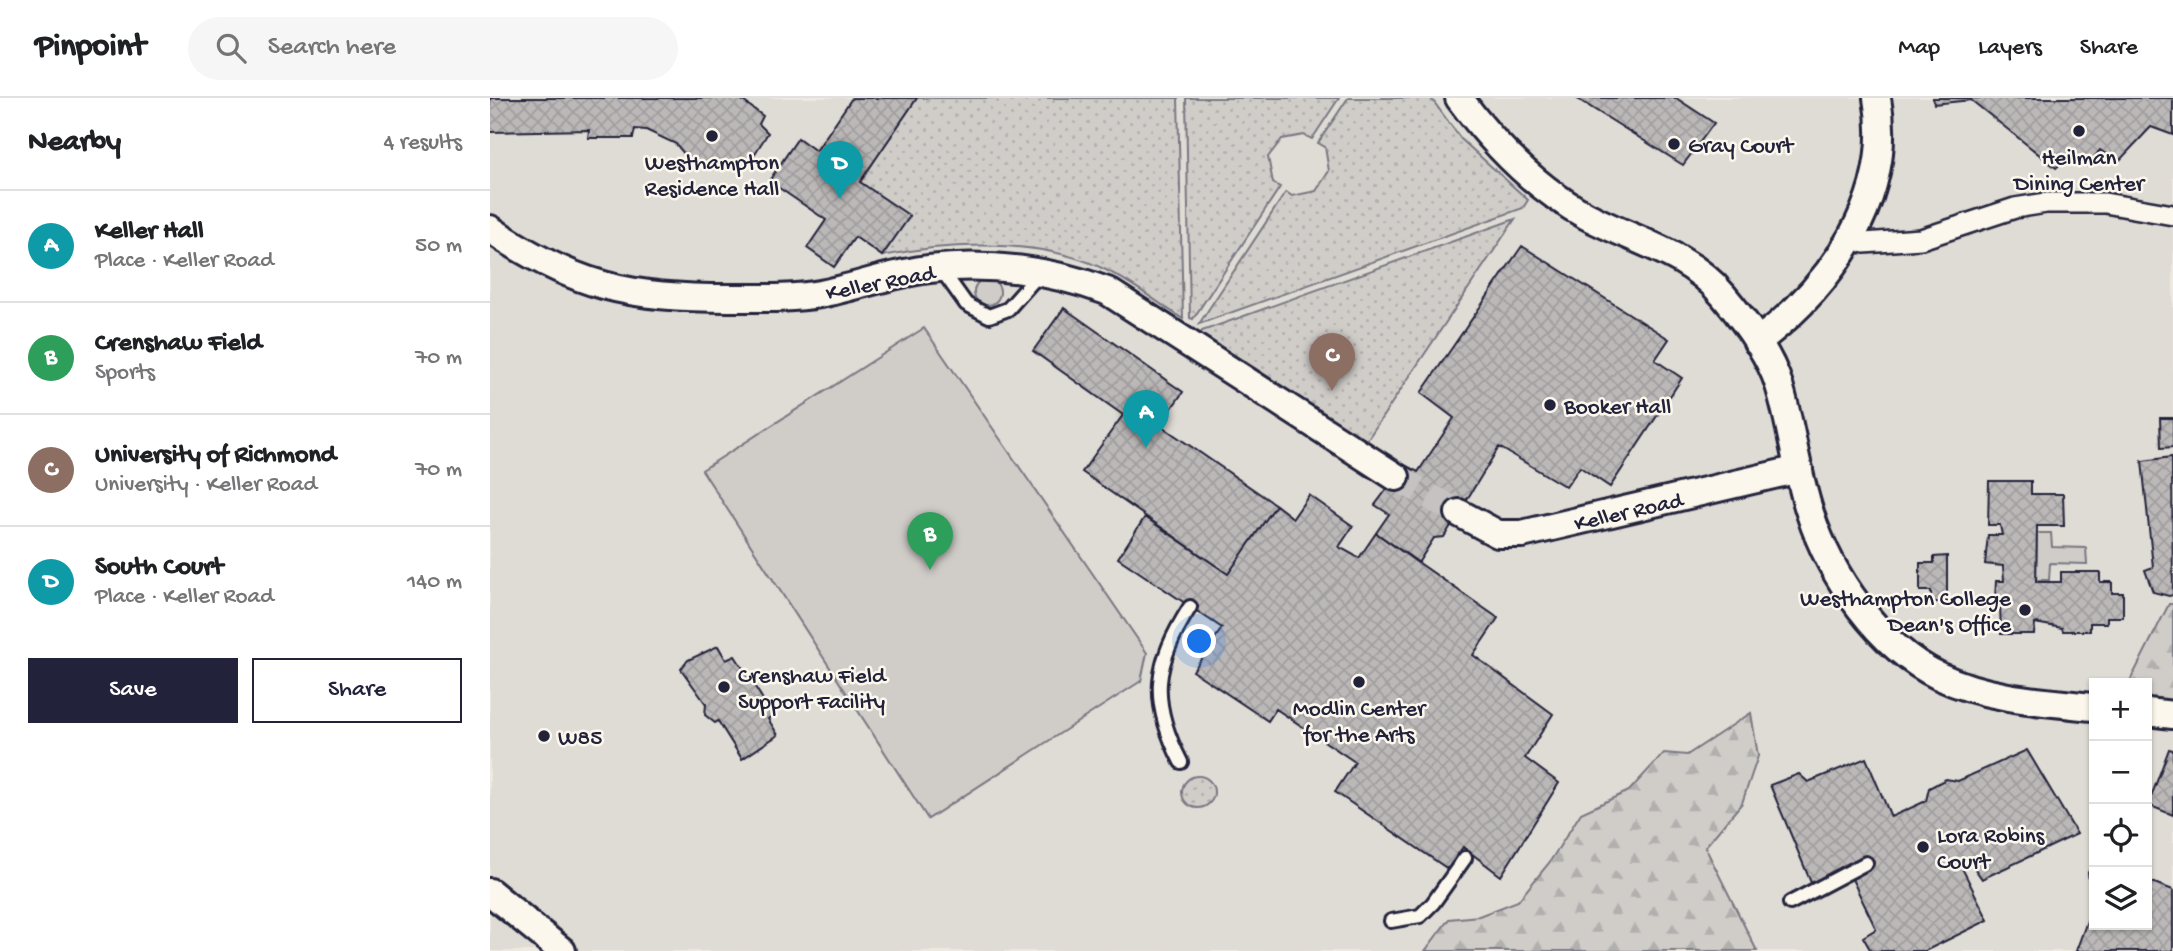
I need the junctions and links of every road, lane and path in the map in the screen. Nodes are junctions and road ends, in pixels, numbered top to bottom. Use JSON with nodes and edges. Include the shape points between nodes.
{"nodes":[{"id":1,"x":1459,"y":98,"type":"edge"},
{"id":2,"x":1877,"y":98,"type":"edge"},
{"id":3,"x":2173,"y":215,"type":"edge"},
{"id":4,"x":490,"y":229,"type":"edge"},
{"id":5,"x":1864,"y":243,"type":"dead end"},
{"id":6,"x":941,"y":268,"type":"junction"},
{"id":7,"x":1040,"y":272,"type":"junction"},
{"id":8,"x":1757,"y":342,"type":"junction"},
{"id":9,"x":1799,"y":469,"type":"junction"},
{"id":10,"x":1396,"y":477,"type":"tunnel mouth"},
{"id":11,"x":1460,"y":513,"type":"tunnel mouth"},
{"id":12,"x":1190,"y":607,"type":"dead end"},
{"id":13,"x":2089,"y":706,"type":"edge"},
{"id":14,"x":2152,"y":713,"type":"edge"},
{"id":15,"x":2173,"y":715,"type":"edge"},
{"id":16,"x":1181,"y":762,"type":"dead end"},
{"id":17,"x":1465,"y":858,"type":"dead end"},
{"id":18,"x":1866,"y":863,"type":"dead end"},
{"id":19,"x":490,"y":891,"type":"edge"},
{"id":20,"x":1790,"y":903,"type":"dead end"},
{"id":21,"x":1391,"y":921,"type":"dead end"},
{"id":22,"x":562,"y":951,"type":"edge"}],
"edges":[{"from":1,"to":8,"type":"street","via":[[1515,164],[1554,197],[1695,268],[1723,295]]},
{"from":2,"to":8,"type":"street","via":[[1878,171],[1855,230],[1799,307]]},
{"from":3,"to":5,"type":"street","via":[[2105,203],[2046,203],[2015,208],[1921,239]]},
{"from":4,"to":6,"type":"street","name":"Keller Road","via":[[547,265],[582,280],[651,296],[785,298]]},
{"from":6,"to":7,"type":"street","name":"Keller Road"},
{"from":6,"to":7,"type":"lane","via":[[966,304],[989,316],[1008,309]]},
{"from":7,"to":10,"type":"street","name":"Keller Road","via":[[1107,291]]},
{"from":8,"to":9,"type":"street","via":[[1778,382]]},
{"from":9,"to":11,"type":"street","name":"Keller Road","via":[[1522,534],[1498,534]]},
{"from":9,"to":13,"type":"street","via":[[1810,514],[1841,579],[1881,631],[1917,664],[1940,677],[1994,694]]},
{"from":12,"to":16,"type":"lane","via":[[1170,638],[1159,687],[1162,715]]},
{"from":14,"to":15,"type":"street"},
{"from":17,"to":21,"type":"lane","via":[[1420,916]]},
{"from":18,"to":20,"type":"lane"},
{"from":19,"to":22,"type":"street"}]}
